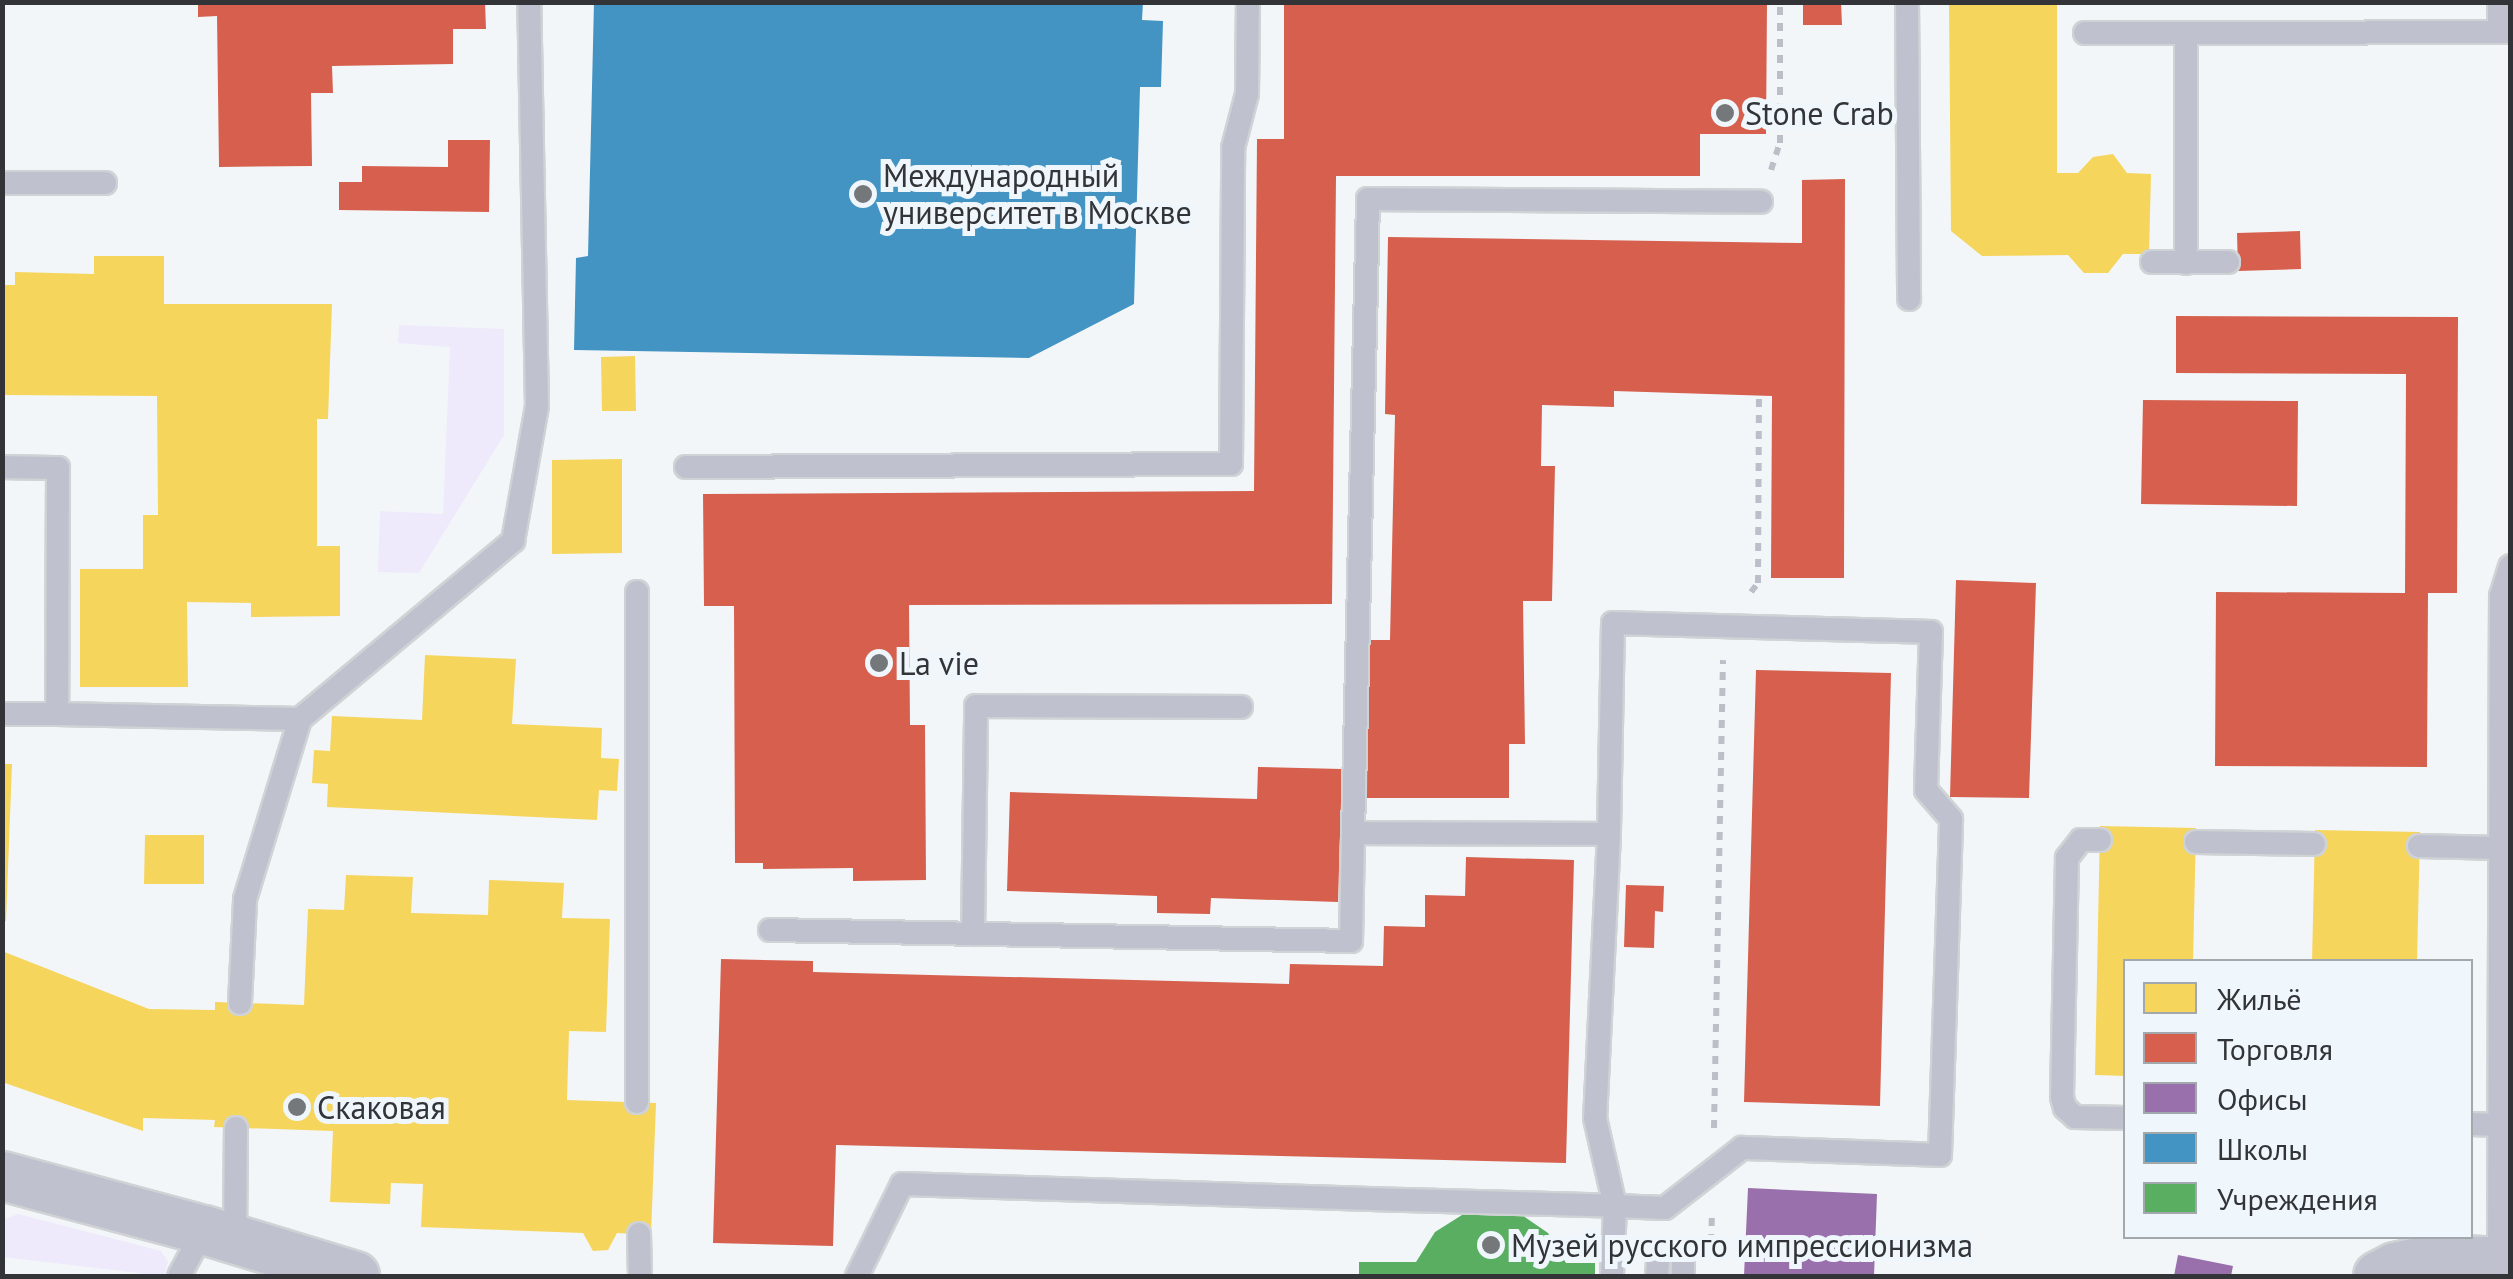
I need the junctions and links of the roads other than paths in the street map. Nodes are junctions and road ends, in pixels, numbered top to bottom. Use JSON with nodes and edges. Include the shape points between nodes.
{"nodes":[{"id":1,"x":528,"y":2,"type":"edge"},
{"id":2,"x":1248,"y":2,"type":"edge"},
{"id":3,"x":1908,"y":2,"type":"edge"},
{"id":4,"x":2499,"y":2,"type":"edge"},
{"id":5,"x":2505,"y":32,"type":"edge"},
{"id":6,"x":2084,"y":33,"type":"dead end"},
{"id":7,"x":2186,"y":33,"type":"junction"},
{"id":8,"x":106,"y":182,"type":"dead end"},
{"id":9,"x":2,"y":183,"type":"edge"},
{"id":10,"x":1761,"y":202,"type":"road end"},
{"id":11,"x":2152,"y":262,"type":"dead end"},
{"id":12,"x":2228,"y":262,"type":"dead end"},
{"id":13,"x":2186,"y":263,"type":"junction"},
{"id":14,"x":1908,"y":299,"type":"dead end"},
{"id":15,"x":686,"y":467,"type":"dead end"},
{"id":16,"x":2,"y":468,"type":"edge"},
{"id":17,"x":2510,"y":566,"type":"edge"},
{"id":18,"x":636,"y":592,"type":"dead end"},
{"id":19,"x":1241,"y":707,"type":"dead end"},
{"id":20,"x":2,"y":714,"type":"edge"},
{"id":21,"x":57,"y":714,"type":"junction"},
{"id":22,"x":300,"y":719,"type":"junction"},
{"id":23,"x":1353,"y":833,"type":"junction"},
{"id":24,"x":1610,"y":834,"type":"junction"},
{"id":25,"x":2100,"y":840,"type":"dead end"},
{"id":26,"x":2196,"y":842,"type":"dead end"},
{"id":27,"x":2314,"y":844,"type":"dead end"},
{"id":28,"x":2420,"y":846,"type":"dead end"},
{"id":29,"x":2500,"y":848,"type":"junction"},
{"id":30,"x":770,"y":930,"type":"dead end"},
{"id":31,"x":973,"y":934,"type":"junction"},
{"id":32,"x":240,"y":1003,"type":"dead end"},
{"id":33,"x":636,"y":1102,"type":"dead end"},
{"id":34,"x":2123,"y":1118,"type":"edge"},
{"id":35,"x":2473,"y":1124,"type":"edge"},
{"id":36,"x":2499,"y":1125,"type":"junction"},
{"id":37,"x":236,"y":1128,"type":"dead end"},
{"id":38,"x":2,"y":1176,"type":"edge"},
{"id":39,"x":1614,"y":1206,"type":"junction"},
{"id":40,"x":220,"y":1234,"type":"junction"},
{"id":41,"x":640,"y":1234,"type":"dead end"},
{"id":42,"x":2506,"y":1263,"type":"edge"},
{"id":43,"x":179,"y":1276,"type":"edge"},
{"id":44,"x":355,"y":1276,"type":"edge"},
{"id":45,"x":640,"y":1276,"type":"edge"},
{"id":46,"x":857,"y":1276,"type":"edge"},
{"id":47,"x":1612,"y":1276,"type":"edge"},
{"id":48,"x":2378,"y":1276,"type":"edge"}],
"edges":[{"from":1,"to":22,"type":"lane","via":[[537,406],[513,541]]},
{"from":2,"to":15,"type":"lane","via":[[1248,94],[1232,148],[1231,464]]},
{"from":3,"to":14,"type":"lane"},
{"from":4,"to":5,"type":"lane"},
{"from":5,"to":7,"type":"lane"},
{"from":6,"to":7,"type":"lane"},
{"from":7,"to":13,"type":"lane"},
{"from":8,"to":9,"type":"lane"},
{"from":10,"to":23,"type":"lane","via":[[1368,199]]},
{"from":11,"to":13,"type":"lane"},
{"from":12,"to":13,"type":"lane"},
{"from":16,"to":21,"type":"lane","via":[[58,468]]},
{"from":17,"to":29,"type":"lane","via":[[2502,596]]},
{"from":18,"to":33,"type":"lane"},
{"from":19,"to":31,"type":"lane","via":[[976,706]]},
{"from":20,"to":21,"type":"lane"},
{"from":21,"to":22,"type":"lane"},
{"from":22,"to":32,"type":"lane","via":[[245,899]]},
{"from":23,"to":24,"type":"lane"},
{"from":23,"to":31,"type":"lane","via":[[1351,941]]},
{"from":24,"to":39,"type":"lane","via":[[1595,1118]]},
{"from":24,"to":39,"type":"lane","via":[[1613,623],[1931,632],[1926,790],[1952,819],[1940,1155],[1742,1148],[1665,1208]]},
{"from":25,"to":34,"type":"lane","via":[[2081,840],[2067,858],[2062,1097],[2075,1116]]},
{"from":26,"to":27,"type":"lane"},
{"from":28,"to":29,"type":"lane"},
{"from":29,"to":36,"type":"lane"},
{"from":30,"to":31,"type":"lane"},
{"from":35,"to":36,"type":"lane"},
{"from":36,"to":42,"type":"lane"},
{"from":37,"to":40,"type":"lane"},
{"from":38,"to":40,"type":"street"},
{"from":39,"to":46,"type":"lane","via":[[902,1184]]},
{"from":39,"to":47,"type":"lane"},
{"from":40,"to":43,"type":"lane"},
{"from":40,"to":44,"type":"street"},
{"from":41,"to":45,"type":"lane"},
{"from":42,"to":48,"type":"street","via":[[2432,1259]]}]}
